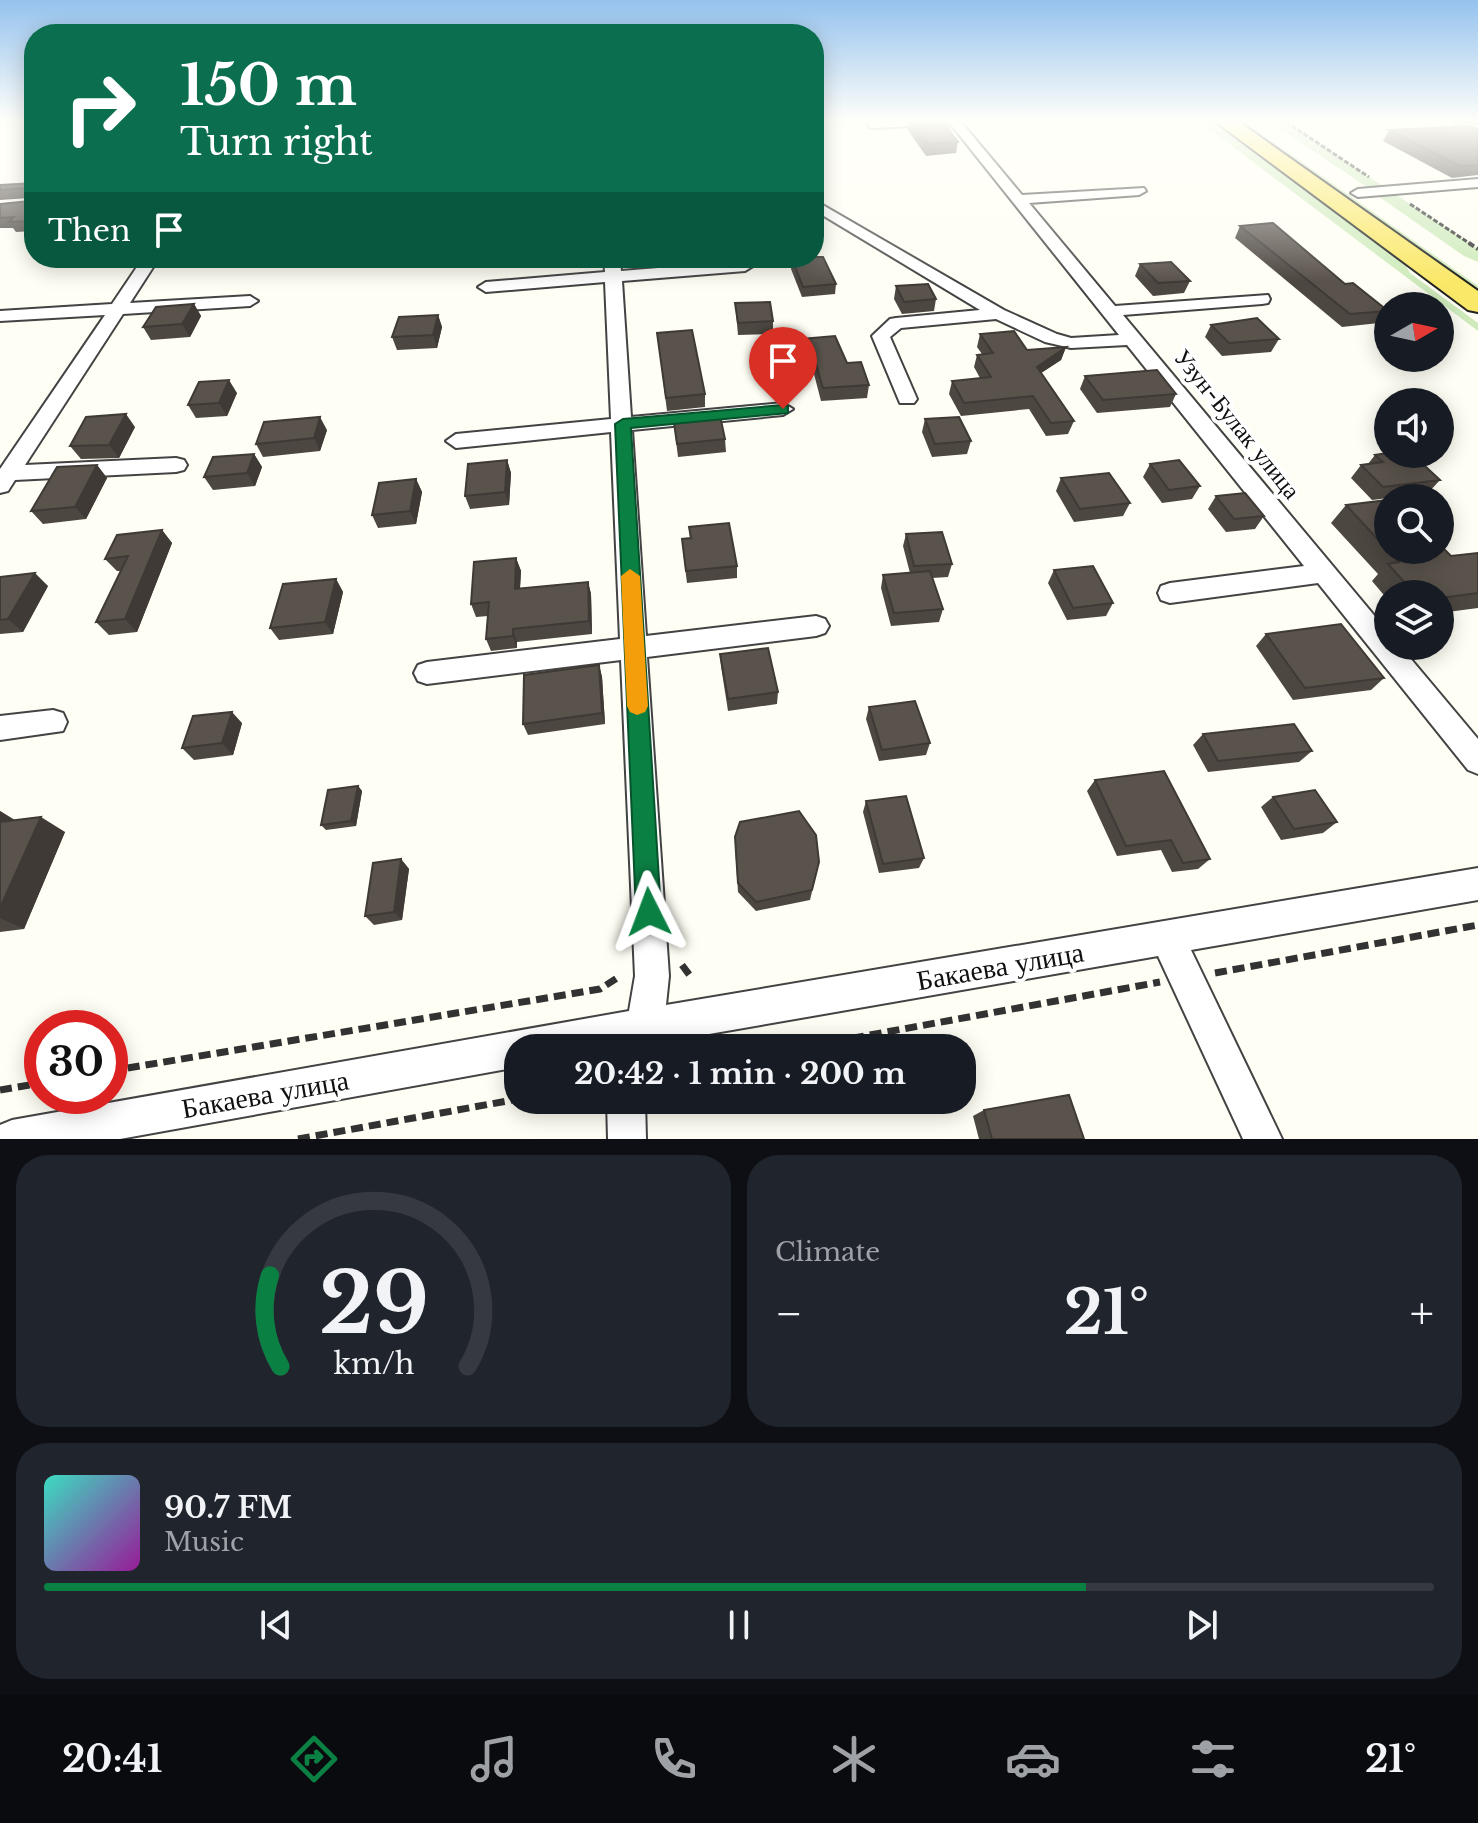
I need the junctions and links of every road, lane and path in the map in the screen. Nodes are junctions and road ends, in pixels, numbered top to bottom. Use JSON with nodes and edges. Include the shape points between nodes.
{"nodes":[{"id":1,"x":1001,"y":175,"type":"edge"},
{"id":2,"x":1300,"y":175,"type":"edge"},
{"id":3,"x":1332,"y":175,"type":"edge"},
{"id":4,"x":1478,"y":183,"type":"edge"},
{"id":5,"x":1139,"y":191,"type":"dead end"},
{"id":6,"x":1358,"y":193,"type":"junction"},
{"id":7,"x":1021,"y":199,"type":"junction"},
{"id":8,"x":824,"y":210,"type":"edge"},
{"id":9,"x":144,"y":268,"type":"edge"},
{"id":10,"x":613,"y":268,"type":"edge"},
{"id":11,"x":716,"y":268,"type":"edge"},
{"id":12,"x":1466,"y":268,"type":"dead end"},
{"id":13,"x":486,"y":287,"type":"dead end"},
{"id":14,"x":1262,"y":299,"type":"dead end"},
{"id":15,"x":250,"y":301,"type":"dead end"},
{"id":16,"x":1478,"y":304,"type":"edge"},
{"id":17,"x":117,"y":309,"type":"junction"},
{"id":18,"x":1113,"y":311,"type":"junction"},
{"id":19,"x":998,"y":314,"type":"junction"},
{"id":20,"x":0,"y":316,"type":"edge"},
{"id":21,"x":1135,"y":339,"type":"junction"},
{"id":22,"x":907,"y":399,"type":"dead end"},
{"id":23,"x":783,"y":409,"type":"dead end"},
{"id":24,"x":623,"y":424,"type":"junction"},
{"id":25,"x":456,"y":441,"type":"dead end"},
{"id":26,"x":176,"y":465,"type":"dead end"},
{"id":27,"x":4,"y":480,"type":"edge"},
{"id":28,"x":1324,"y":573,"type":"junction"},
{"id":29,"x":1170,"y":593,"type":"dead end"},
{"id":30,"x":816,"y":626,"type":"dead end"},
{"id":31,"x":634,"y":650,"type":"junction"},
{"id":32,"x":427,"y":673,"type":"dead end"},
{"id":33,"x":53,"y":722,"type":"dead end"},
{"id":34,"x":0,"y":728,"type":"edge"},
{"id":35,"x":1478,"y":761,"type":"edge"},
{"id":36,"x":1478,"y":884,"type":"edge"},
{"id":37,"x":1478,"y":925,"type":"edge"},
{"id":38,"x":1167,"y":937,"type":"junction"},
{"id":39,"x":681,"y":965,"type":"dead end"},
{"id":40,"x":1214,"y":973,"type":"dead end"},
{"id":41,"x":691,"y":977,"type":"dead end"},
{"id":42,"x":617,"y":978,"type":"dead end"},
{"id":43,"x":1167,"y":981,"type":"dead end"},
{"id":44,"x":642,"y":1034,"type":"edge"},
{"id":45,"x":657,"y":1034,"type":"edge"},
{"id":46,"x":876,"y":1034,"type":"edge"},
{"id":47,"x":504,"y":1051,"type":"edge"},
{"id":48,"x":128,"y":1068,"type":"edge"},
{"id":49,"x":24,"y":1086,"type":"edge"},
{"id":50,"x":0,"y":1090,"type":"edge"},
{"id":51,"x":504,"y":1102,"type":"edge"},
{"id":52,"x":626,"y":1114,"type":"edge"},
{"id":53,"x":15,"y":1139,"type":"edge"},
{"id":54,"x":298,"y":1139,"type":"edge"},
{"id":55,"x":627,"y":1139,"type":"edge"},
{"id":56,"x":1263,"y":1139,"type":"edge"}],
"edges":[{"from":1,"to":7,"type":"street","name":"Узун-Булак улица"},
{"from":2,"to":16,"type":"main road"},
{"from":3,"to":6,"type":"main road"},
{"from":4,"to":6,"type":"street"},
{"from":5,"to":7,"type":"street"},
{"from":6,"to":12,"type":"main road"},
{"from":7,"to":18,"type":"street","name":"Узун-Булак улица"},
{"from":8,"to":19,"type":"street"},
{"from":9,"to":17,"type":"street"},
{"from":10,"to":11,"type":"street","via":[[627,274]]},
{"from":10,"to":13,"type":"street"},
{"from":10,"to":24,"type":"street"},
{"from":14,"to":18,"type":"street"},
{"from":15,"to":17,"type":"street"},
{"from":17,"to":20,"type":"street"},
{"from":17,"to":27,"type":"street"},
{"from":18,"to":21,"type":"street","name":"Узун-Булак улица"},
{"from":19,"to":21,"type":"street","via":[[1071,343]]},
{"from":19,"to":22,"type":"street","via":[[896,323],[881,336]]},
{"from":21,"to":28,"type":"street","name":"Узун-Булак улица"},
{"from":23,"to":24,"type":"street"},
{"from":24,"to":25,"type":"street"},
{"from":24,"to":31,"type":"street"},
{"from":26,"to":27,"type":"street"},
{"from":28,"to":29,"type":"street"},
{"from":28,"to":35,"type":"street","name":"Узун-Булак улица"},
{"from":30,"to":31,"type":"street"},
{"from":31,"to":32,"type":"street"},
{"from":31,"to":44,"type":"street","via":[[652,976]]},
{"from":33,"to":34,"type":"street"},
{"from":36,"to":38,"type":"street","name":"Бакаева улица"},
{"from":37,"to":40,"type":"path"},
{"from":38,"to":45,"type":"street","name":"Бакаева улица"},
{"from":38,"to":56,"type":"street"},
{"from":39,"to":41,"type":"path"},
{"from":42,"to":48,"type":"path","via":[[600,989]]},
{"from":43,"to":46,"type":"path"},
{"from":47,"to":53,"type":"street","name":"Бакаева улица"},
{"from":49,"to":50,"type":"path"},
{"from":51,"to":54,"type":"path"},
{"from":52,"to":55,"type":"street"}]}
